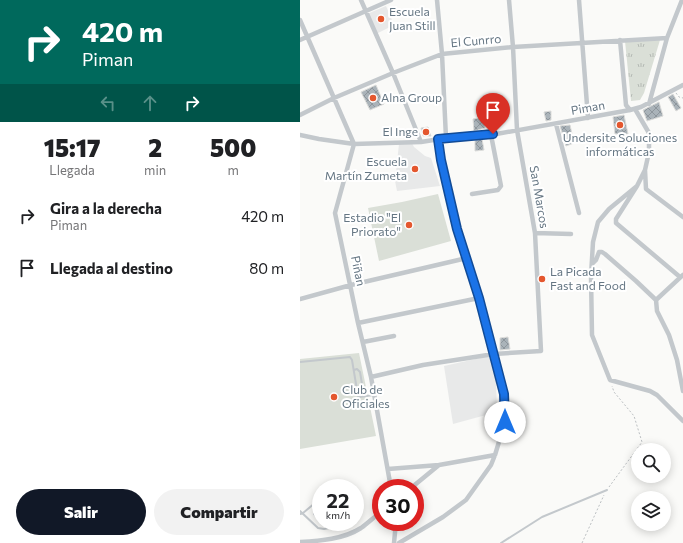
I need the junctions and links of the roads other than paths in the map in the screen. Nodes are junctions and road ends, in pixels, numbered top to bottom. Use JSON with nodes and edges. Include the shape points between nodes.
{"nodes":[{"id":1,"x":361,"y":0,"type":"edge"},
{"id":2,"x":390,"y":0,"type":"edge"},
{"id":3,"x":437,"y":0,"type":"edge"},
{"id":4,"x":509,"y":0,"type":"edge"},
{"id":5,"x":579,"y":0,"type":"edge"},
{"id":6,"x":682,"y":0,"type":"edge"},
{"id":7,"x":681,"y":10,"type":"edge"},
{"id":8,"x":366,"y":11,"type":"junction"},
{"id":9,"x":300,"y":20,"type":"edge"},
{"id":10,"x":307,"y":37,"type":"junction"},
{"id":11,"x":667,"y":38,"type":"junction"},
{"id":12,"x":300,"y":40,"type":"edge"},
{"id":13,"x":620,"y":40,"type":"junction"},
{"id":14,"x":582,"y":43,"type":"junction"},
{"id":15,"x":513,"y":47,"type":"junction"},
{"id":16,"x":442,"y":54,"type":"junction"},
{"id":17,"x":393,"y":73,"type":"junction"},
{"id":18,"x":683,"y":85,"type":"edge"},
{"id":19,"x":334,"y":98,"type":"junction"},
{"id":20,"x":649,"y":104,"type":"junction"},
{"id":21,"x":635,"y":109,"type":"junction"},
{"id":22,"x":630,"y":110,"type":"junction"},
{"id":23,"x":300,"y":115,"type":"edge"},
{"id":24,"x":588,"y":118,"type":"junction"},
{"id":25,"x":556,"y":124,"type":"junction"},
{"id":26,"x":517,"y":130,"type":"junction"},
{"id":27,"x":491,"y":134,"type":"junction"},
{"id":28,"x":300,"y":135,"type":"edge"},
{"id":29,"x":446,"y":138,"type":"junction"},
{"id":30,"x":438,"y":139,"type":"junction"},
{"id":31,"x":421,"y":142,"type":"junction"},
{"id":32,"x":354,"y":144,"type":"junction"},
{"id":33,"x":645,"y":170,"type":"junction"},
{"id":34,"x":637,"y":186,"type":"junction"},
{"id":35,"x":472,"y":194,"type":"dead end"},
{"id":36,"x":579,"y":213,"type":"dead end"},
{"id":37,"x":683,"y":217,"type":"edge"},
{"id":38,"x":536,"y":233,"type":"junction"},
{"id":39,"x":571,"y":234,"type":"dead end"},
{"id":40,"x":467,"y":258,"type":"junction"},
{"id":41,"x":592,"y":264,"type":"junction"},
{"id":42,"x":681,"y":276,"type":"edge"},
{"id":43,"x":351,"y":285,"type":"junction"},
{"id":44,"x":479,"y":298,"type":"junction"},
{"id":45,"x":300,"y":299,"type":"edge"},
{"id":46,"x":656,"y":300,"type":"junction"},
{"id":47,"x":358,"y":323,"type":"junction"},
{"id":48,"x":394,"y":336,"type":"dead end"},
{"id":49,"x":363,"y":342,"type":"junction"},
{"id":50,"x":494,"y":354,"type":"junction"},
{"id":51,"x":300,"y":362,"type":"edge"},
{"id":52,"x":354,"y":370,"type":"junction"},
{"id":53,"x":372,"y":377,"type":"junction"},
{"id":54,"x":363,"y":390,"type":"dead end"},
{"id":55,"x":683,"y":391,"type":"edge"},
{"id":56,"x":375,"y":395,"type":"junction"},
{"id":57,"x":683,"y":421,"type":"edge"},
{"id":58,"x":496,"y":455,"type":"junction"},
{"id":59,"x":439,"y":465,"type":"junction"},
{"id":60,"x":388,"y":469,"type":"junction"},
{"id":61,"x":390,"y":479,"type":"edge"},
{"id":62,"x":422,"y":479,"type":"edge"},
{"id":63,"x":607,"y":490,"type":"road end"},
{"id":64,"x":312,"y":505,"type":"edge"},
{"id":65,"x":301,"y":513,"type":"edge"},
{"id":66,"x":372,"y":519,"type":"edge"},
{"id":67,"x":312,"y":523,"type":"edge"},
{"id":68,"x":395,"y":531,"type":"edge"},
{"id":69,"x":300,"y":542,"type":"edge"},
{"id":70,"x":320,"y":542,"type":"edge"},
{"id":71,"x":394,"y":543,"type":"edge"},
{"id":72,"x":399,"y":543,"type":"edge"},
{"id":73,"x":501,"y":543,"type":"edge"}],
"edges":[{"from":1,"to":8,"type":"street"},
{"from":2,"to":8,"type":"street"},
{"from":3,"to":16,"type":"street"},
{"from":4,"to":15,"type":"street","name":"San Marcos"},
{"from":5,"to":14,"type":"street"},
{"from":6,"to":7,"type":"street"},
{"from":7,"to":11,"type":"street"},
{"from":8,"to":10,"type":"street"},
{"from":8,"to":17,"type":"street"},
{"from":9,"to":10,"type":"street"},
{"from":10,"to":12,"type":"street"},
{"from":10,"to":19,"type":"street"},
{"from":11,"to":13,"type":"street","name":"El Cunrro"},
{"from":11,"to":20,"type":"street"},
{"from":13,"to":14,"type":"street","name":"El Cunrro"},
{"from":13,"to":22,"type":"street","via":[[626,105]]},
{"from":14,"to":15,"type":"street","name":"El Cunrro"},
{"from":14,"to":24,"type":"street"},
{"from":15,"to":16,"type":"street","name":"El Cunrro"},
{"from":15,"to":26,"type":"street","name":"San Marcos"},
{"from":16,"to":17,"type":"street","name":"El Cunrro"},
{"from":16,"to":29,"type":"street"},
{"from":17,"to":19,"type":"street","name":"El Cunrro"},
{"from":17,"to":31,"type":"street"},
{"from":18,"to":20,"type":"street","name":"Piman"},
{"from":19,"to":23,"type":"street","name":"El Cunrro"},
{"from":19,"to":32,"type":"street"},
{"from":20,"to":21,"type":"street","name":"Piman"},
{"from":21,"to":22,"type":"street","name":"Piman"},
{"from":21,"to":33,"type":"street","via":[[649,133],[649,152]]},
{"from":22,"to":24,"type":"street","name":"Piman"},
{"from":24,"to":25,"type":"street","name":"Piman"},
{"from":25,"to":26,"type":"street","name":"Piman"},
{"from":25,"to":36,"type":"street"},
{"from":26,"to":27,"type":"street","name":"Piman"},
{"from":26,"to":38,"type":"street","name":"San Marcos"},
{"from":27,"to":29,"type":"street","name":"Piman"},
{"from":27,"to":35,"type":"street","via":[[501,186],[498,190]]},
{"from":28,"to":32,"type":"street","name":"Piman"},
{"from":29,"to":30,"type":"street","name":"Piman"},
{"from":30,"to":31,"type":"street","name":"Piman"},
{"from":30,"to":40,"type":"street","via":[[457,229]]},
{"from":31,"to":32,"type":"street","name":"Piman"},
{"from":32,"to":43,"type":"street","name":"Piñan","via":[[335,213]]},
{"from":33,"to":34,"type":"street"},
{"from":33,"to":37,"type":"street","via":[[646,189]]},
{"from":34,"to":41,"type":"street","via":[[609,209],[598,222],[593,242]]},
{"from":34,"to":42,"type":"street","via":[[616,223]]},
{"from":38,"to":39,"type":"street"},
{"from":38,"to":50,"type":"street","name":"San Marcos","via":[[541,351]]},
{"from":40,"to":43,"type":"street"},
{"from":40,"to":44,"type":"street"},
{"from":41,"to":46,"type":"street","via":[[599,252],[602,252]]},
{"from":41,"to":57,"type":"street","via":[[592,335],[610,380],[650,391]]},
{"from":42,"to":46,"type":"street"},
{"from":43,"to":45,"type":"street"},
{"from":43,"to":47,"type":"street","name":"Piñan"},
{"from":44,"to":47,"type":"street"},
{"from":44,"to":50,"type":"street"},
{"from":46,"to":55,"type":"street","via":[[657,311],[677,360]]},
{"from":47,"to":49,"type":"street","name":"Piñan"},
{"from":48,"to":49,"type":"street"},
{"from":49,"to":53,"type":"street","name":"Piñan"},
{"from":50,"to":53,"type":"street","via":[[423,365]]},
{"from":50,"to":58,"type":"street","via":[[504,394],[505,422]]},
{"from":51,"to":52,"type":"lane","via":[[350,357]]},
{"from":52,"to":54,"type":"lane","via":[[360,372]]},
{"from":52,"to":56,"type":"lane","via":[[358,396]]},
{"from":53,"to":56,"type":"street","name":"Piñan"},
{"from":56,"to":60,"type":"street","name":"Piñan"},
{"from":58,"to":59,"type":"street"},
{"from":58,"to":72,"type":"street","via":[[466,500]]},
{"from":59,"to":60,"type":"street"},
{"from":59,"to":62,"type":"street"},
{"from":60,"to":61,"type":"street","name":"Piñan"},
{"from":63,"to":73,"type":"lane","via":[[542,517]]},
{"from":64,"to":65,"type":"lane"},
{"from":65,"to":67,"type":"lane"},
{"from":66,"to":70,"type":"street","via":[[351,533]]},
{"from":68,"to":71,"type":"street"},
{"from":69,"to":70,"type":"street"}]}
